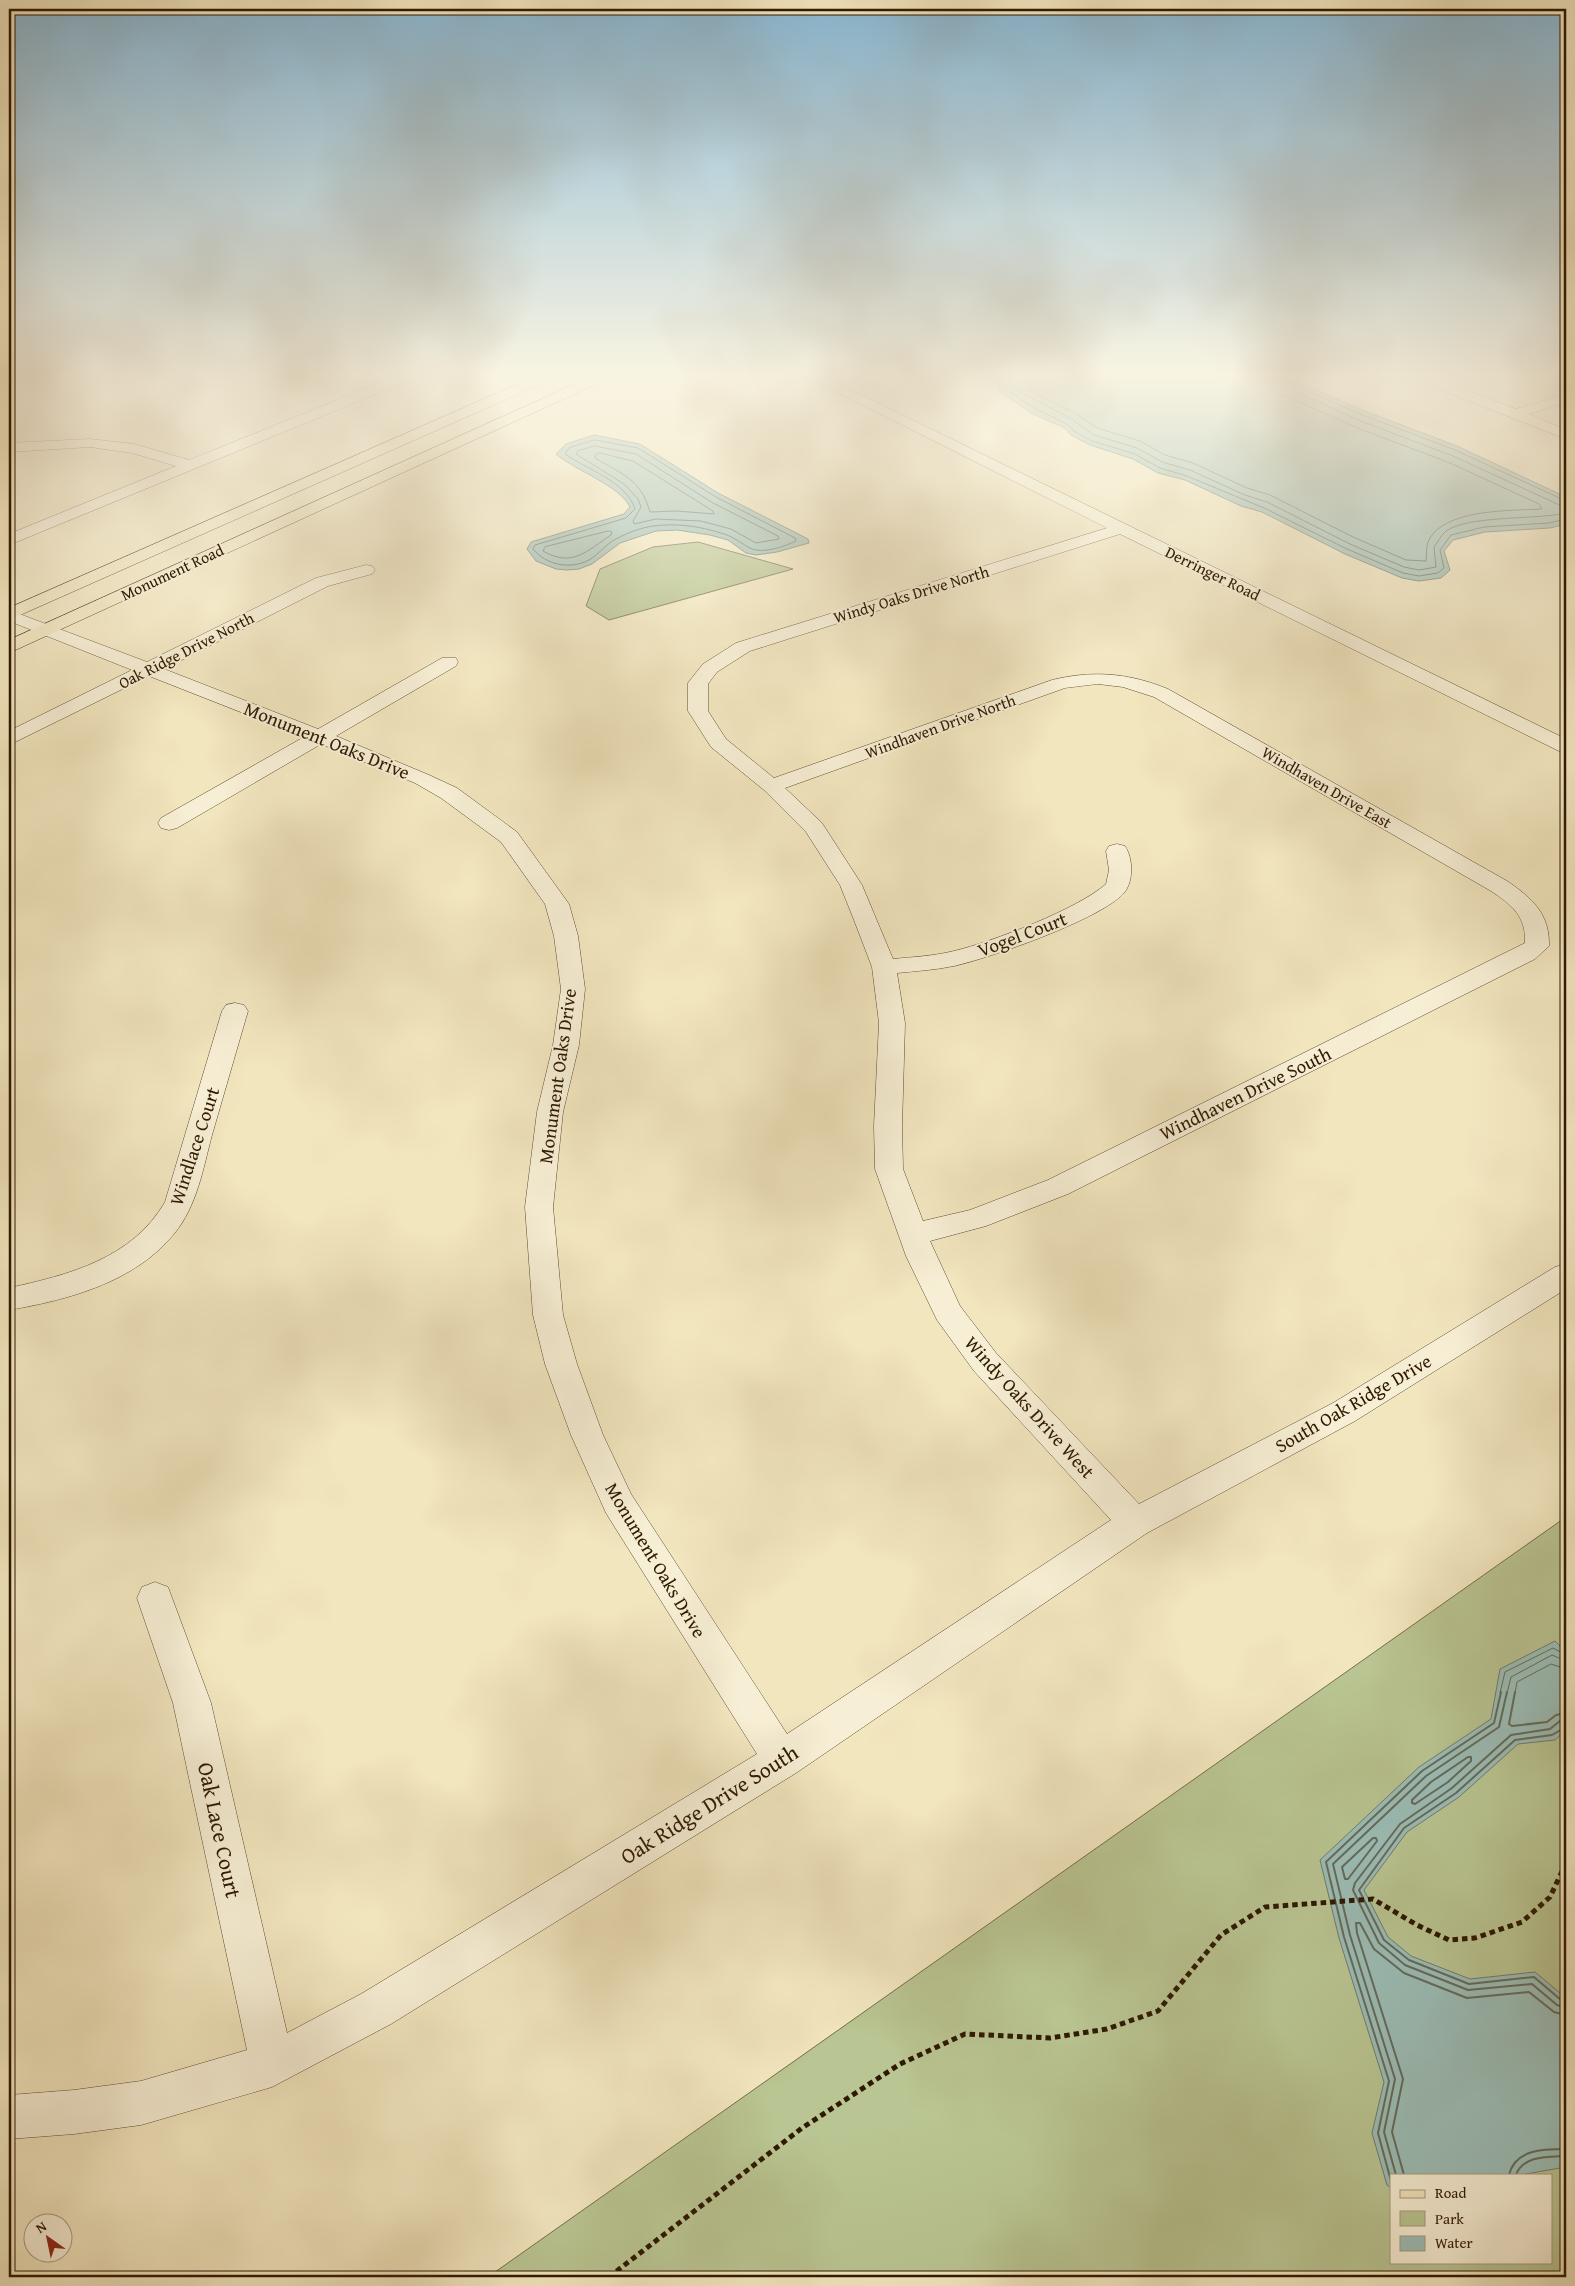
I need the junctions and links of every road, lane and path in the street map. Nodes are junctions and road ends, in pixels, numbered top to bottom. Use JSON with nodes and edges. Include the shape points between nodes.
{"nodes":[{"id":1,"x":154,"y":480,"type":"edge"},
{"id":2,"x":314,"y":480,"type":"edge"},
{"id":3,"x":375,"y":480,"type":"edge"},
{"id":4,"x":1023,"y":480,"type":"edge"},
{"id":5,"x":1122,"y":528,"type":"junction"},
{"id":6,"x":9,"y":540,"type":"edge"},
{"id":7,"x":366,"y":570,"type":"dead end"},
{"id":8,"x":9,"y":615,"type":"edge"},
{"id":9,"x":46,"y":630,"type":"junction"},
{"id":10,"x":9,"y":646,"type":"edge"},
{"id":11,"x":449,"y":662,"type":"dead end"},
{"id":12,"x":148,"y":669,"type":"junction"},
{"id":13,"x":706,"y":673,"type":"joint"},
{"id":14,"x":1112,"y":678,"type":"joint"},
{"id":15,"x":319,"y":736,"type":"junction"},
{"id":16,"x":9,"y":738,"type":"edge"},
{"id":17,"x":1561,"y":739,"type":"edge"},
{"id":18,"x":772,"y":786,"type":"junction"},
{"id":19,"x":169,"y":823,"type":"dead end"},
{"id":20,"x":1117,"y":851,"type":"dead end"},
{"id":21,"x":1532,"y":913,"type":"joint"},
{"id":22,"x":884,"y":967,"type":"junction"},
{"id":23,"x":235,"y":1012,"type":"dead end"},
{"id":24,"x":914,"y":1234,"type":"junction"},
{"id":25,"x":1566,"y":1275,"type":"edge"},
{"id":26,"x":9,"y":1299,"type":"edge"},
{"id":27,"x":1135,"y":1523,"type":"junction"},
{"id":28,"x":155,"y":1598,"type":"dead end"},
{"id":29,"x":782,"y":1760,"type":"junction"},
{"id":30,"x":1566,"y":1863,"type":"edge"},
{"id":31,"x":272,"y":2065,"type":"junction"},
{"id":32,"x":9,"y":2117,"type":"edge"},
{"id":33,"x":609,"y":2277,"type":"edge"}],
"edges":[{"from":1,"to":6,"type":"street"},
{"from":2,"to":8,"type":"main road","name":"Monument Road"},
{"from":3,"to":9,"type":"main road","name":"Monument Road"},
{"from":4,"to":5,"type":"street","name":"Derringer Road"},
{"from":5,"to":13,"type":"street","name":"Windy Oaks Drive North","via":[[743,647]]},
{"from":5,"to":17,"type":"street","name":"Derringer Road"},
{"from":7,"to":12,"type":"street","name":"Oak Ridge Drive North","via":[[322,582]]},
{"from":8,"to":9,"type":"street","name":"Monument Oaks Drive"},
{"from":9,"to":10,"type":"main road","name":"Monument Road"},
{"from":9,"to":12,"type":"street","name":"Monument Oaks Drive"},
{"from":11,"to":15,"type":"street"},
{"from":12,"to":15,"type":"street","name":"Monument Oaks Drive"},
{"from":12,"to":16,"type":"street","name":"Oak Ridge Drive North"},
{"from":13,"to":18,"type":"street","name":"Windy Oaks Drive West","via":[[698,683],[697,697],[698,711],[707,727],[718,743]]},
{"from":14,"to":18,"type":"street","name":"Windhaven Drive North","via":[[1080,678],[1059,684]]},
{"from":14,"to":21,"type":"street","name":"Windhaven Drive East","via":[[1138,683],[1161,693],[1499,886]]},
{"from":15,"to":19,"type":"street"},
{"from":15,"to":29,"type":"street","name":"Monument Oaks Drive","via":[[449,793],[509,838],[557,904],[566,936],[573,989],[566,1045],[550,1112],[539,1207],[548,1315],[561,1364],[618,1504]]},
{"from":18,"to":22,"type":"street","name":"Windy Oaks Drive West","via":[[814,828],[851,885]]},
{"from":20,"to":22,"type":"street","name":"Vogel Court","via":[[1120,874],[1116,888],[1104,900],[1084,910],[964,956]]},
{"from":21,"to":24,"type":"street","name":"Windhaven Drive South","via":[[1538,931],[1537,946],[1526,954],[1058,1187],[976,1219]]},
{"from":22,"to":24,"type":"street","name":"Windy Oaks Drive West","via":[[892,1023],[889,1169]]},
{"from":23,"to":26,"type":"street","name":"Windlace Court","via":[[179,1203],[162,1230],[132,1256],[94,1278]]},
{"from":24,"to":27,"type":"street","name":"Windy Oaks Drive West","via":[[948,1312],[985,1362]]},
{"from":25,"to":27,"type":"street","name":"South Oak Ridge Drive","via":[[1344,1412]]},
{"from":27,"to":29,"type":"street","name":"Oak Ridge Drive South"},
{"from":28,"to":31,"type":"street","name":"Oak Lace Court","via":[[192,1703]]},
{"from":29,"to":31,"type":"street","name":"Oak Ridge Drive South","via":[[376,2009]]},
{"from":30,"to":33,"type":"path","via":[[1550,1897],[1522,1922],[1475,1938],[1449,1940],[1373,1898],[1265,1907],[1221,1935],[1158,2012],[1107,2029],[1050,2038],[965,2034],[900,2064],[802,2128]]},
{"from":31,"to":32,"type":"street","name":"Oak Ridge Drive South","via":[[141,2103]]}]}
